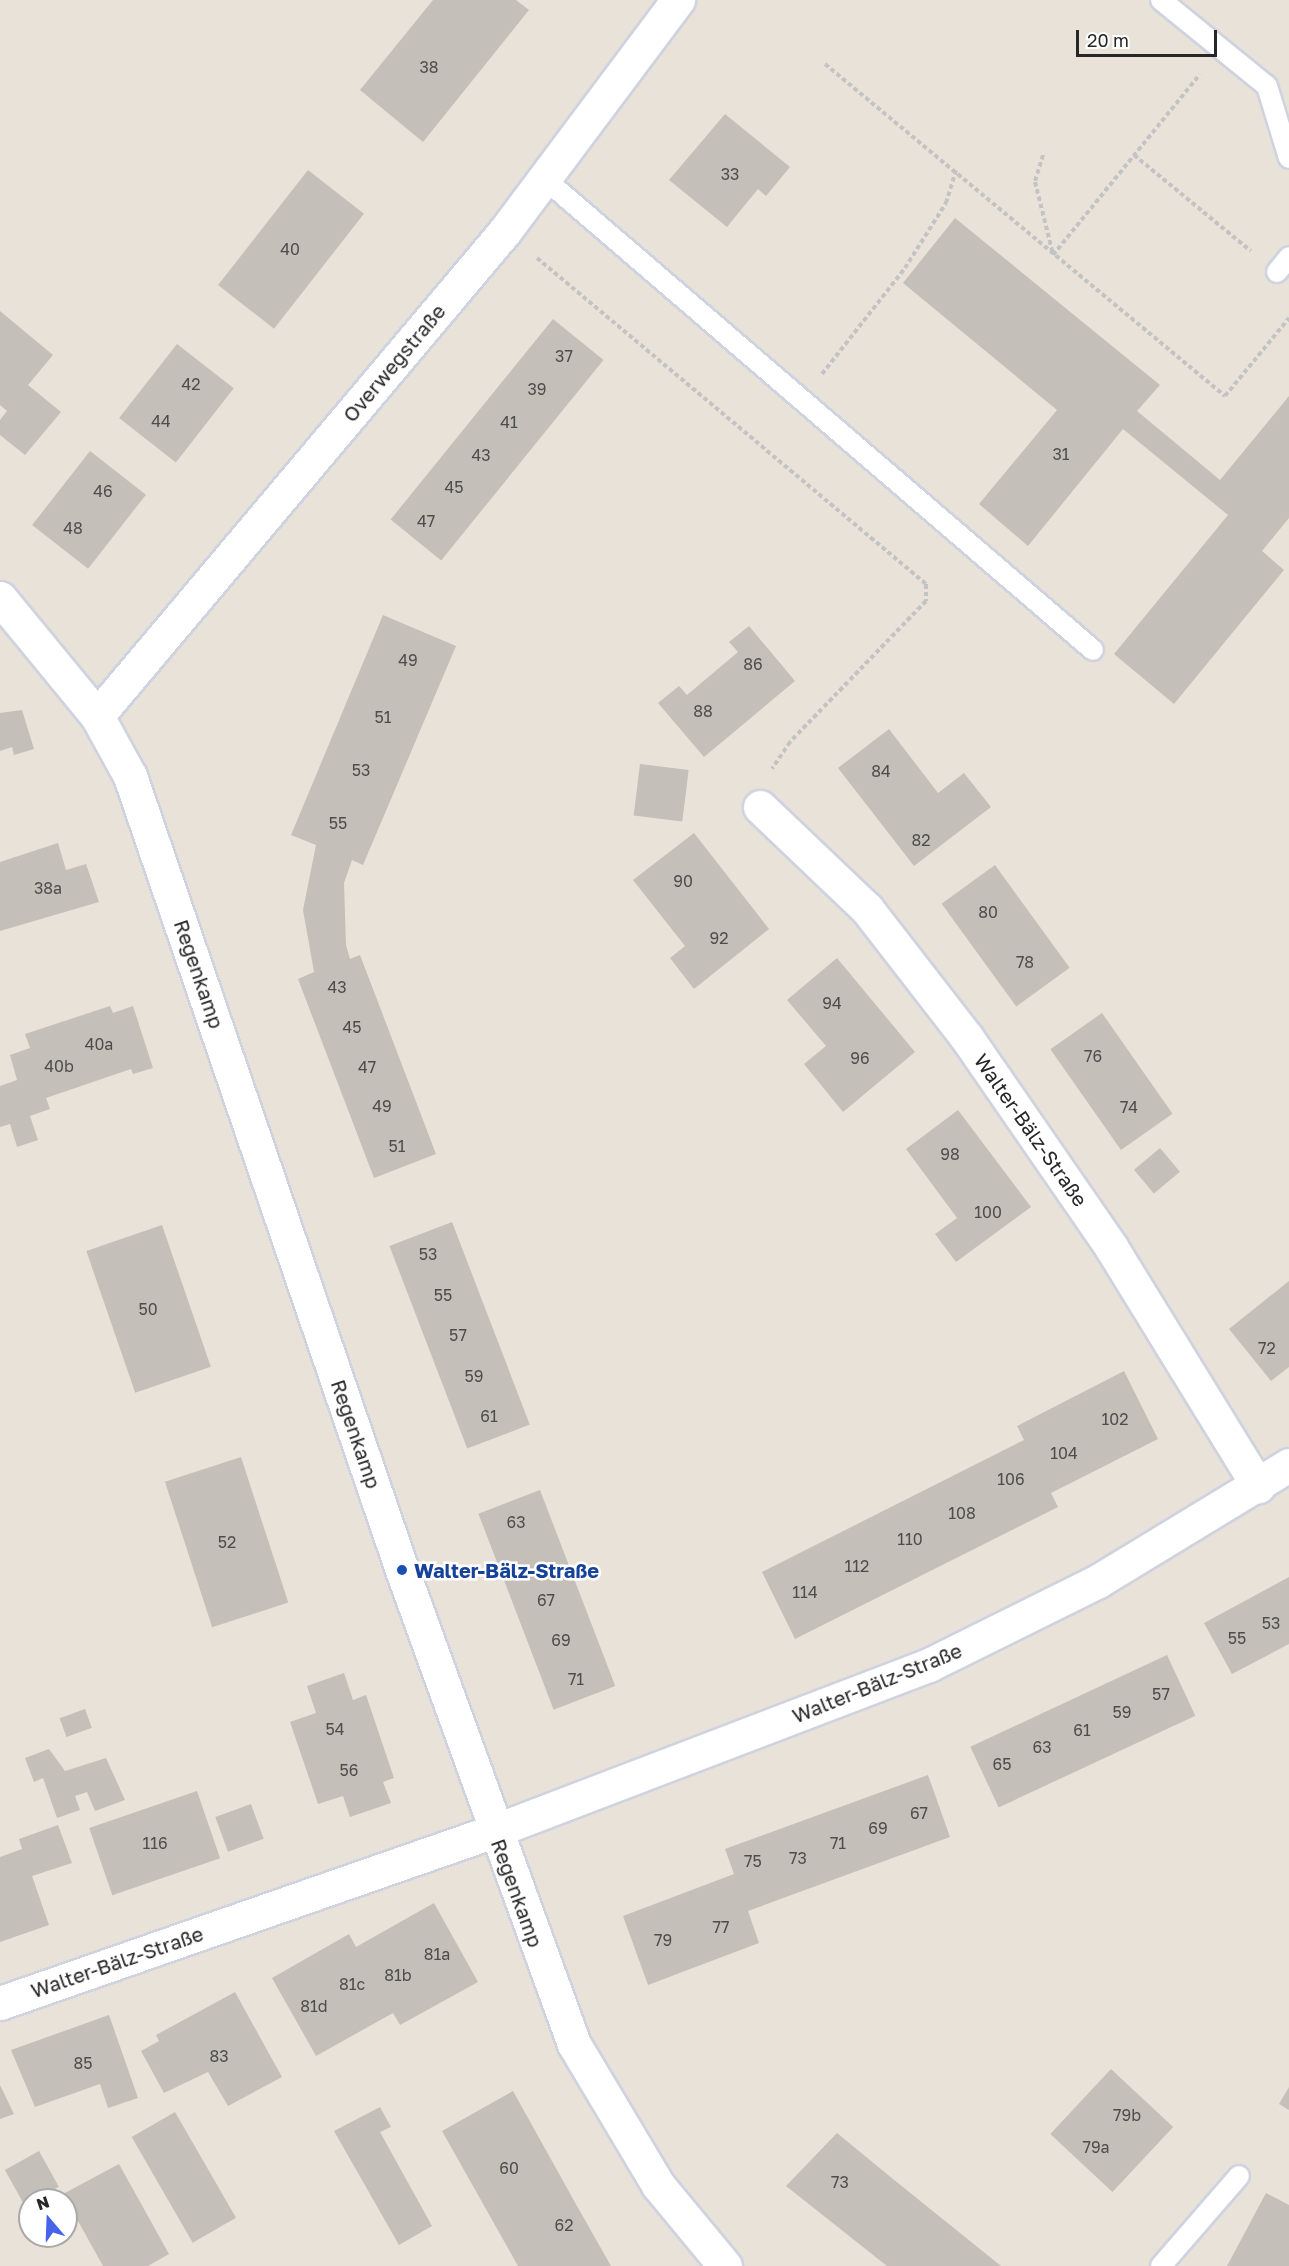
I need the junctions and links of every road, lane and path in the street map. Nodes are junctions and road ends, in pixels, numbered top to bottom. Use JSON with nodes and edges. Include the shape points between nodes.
{"nodes":[{"id":1,"x":1161,"y":0,"type":"edge"},
{"id":2,"x":671,"y":3,"type":"edge"},
{"id":3,"x":1222,"y":48,"type":"junction"},
{"id":4,"x":825,"y":63,"type":"dead end"},
{"id":5,"x":1043,"y":155,"type":"dead end"},
{"id":6,"x":1134,"y":155,"type":"junction"},
{"id":7,"x":1289,"y":158,"type":"edge"},
{"id":8,"x":957,"y":171,"type":"junction"},
{"id":9,"x":546,"y":180,"type":"junction"},
{"id":10,"x":505,"y":231,"type":"junction"},
{"id":11,"x":1053,"y":255,"type":"junction"},
{"id":12,"x":1283,"y":265,"type":"edge"},
{"id":13,"x":1289,"y":318,"type":"edge"},
{"id":14,"x":801,"y":400,"type":"junction"},
{"id":15,"x":0,"y":598,"type":"edge"},
{"id":16,"x":1093,"y":650,"type":"dead end"},
{"id":17,"x":97,"y":716,"type":"junction"},
{"id":18,"x":760,"y":807,"type":"joint"},
{"id":19,"x":1289,"y":1465,"type":"edge"},
{"id":20,"x":1258,"y":1486,"type":"junction"},
{"id":21,"x":494,"y":1831,"type":"junction"},
{"id":22,"x":0,"y":2003,"type":"edge"},
{"id":23,"x":1239,"y":2176,"type":"dead end"},
{"id":24,"x":725,"y":2266,"type":"edge"},
{"id":25,"x":1161,"y":2266,"type":"edge"}],
"edges":[{"from":1,"to":3,"type":"lane"},
{"from":2,"to":9,"type":"street","name":"Overwegstraße"},
{"from":3,"to":6,"type":"path"},
{"from":3,"to":7,"type":"lane","via":[[1267,86]]},
{"from":4,"to":8,"type":"path"},
{"from":5,"to":11,"type":"path","via":[[1035,182]]},
{"from":6,"to":11,"type":"path"},
{"from":6,"to":12,"type":"path"},
{"from":8,"to":11,"type":"path"},
{"from":8,"to":14,"type":"path","via":[[946,203],[905,268]]},
{"from":9,"to":10,"type":"street","name":"Overwegstraße"},
{"from":9,"to":14,"type":"lane"},
{"from":10,"to":17,"type":"street","name":"Overwegstraße"},
{"from":10,"to":18,"type":"path","via":[[926,584],[926,601],[790,742],[773,765]]},
{"from":11,"to":13,"type":"path","via":[[1225,396]]},
{"from":14,"to":16,"type":"lane"},
{"from":15,"to":17,"type":"street","name":"Regenkamp"},
{"from":17,"to":21,"type":"street","name":"Regenkamp","via":[[130,776]]},
{"from":18,"to":20,"type":"street","name":"Walter-Bälz-Straße","via":[[867,909],[967,1038],[1111,1247]]},
{"from":19,"to":20,"type":"street","name":"Walter-Bälz-Straße"},
{"from":20,"to":21,"type":"street","name":"Walter-Bälz-Straße","via":[[1098,1581],[929,1665]]},
{"from":21,"to":22,"type":"street","name":"Walter-Bälz-Straße"},
{"from":21,"to":24,"type":"street","name":"Regenkamp","via":[[574,2044],[658,2185]]},
{"from":23,"to":25,"type":"lane"}]}
